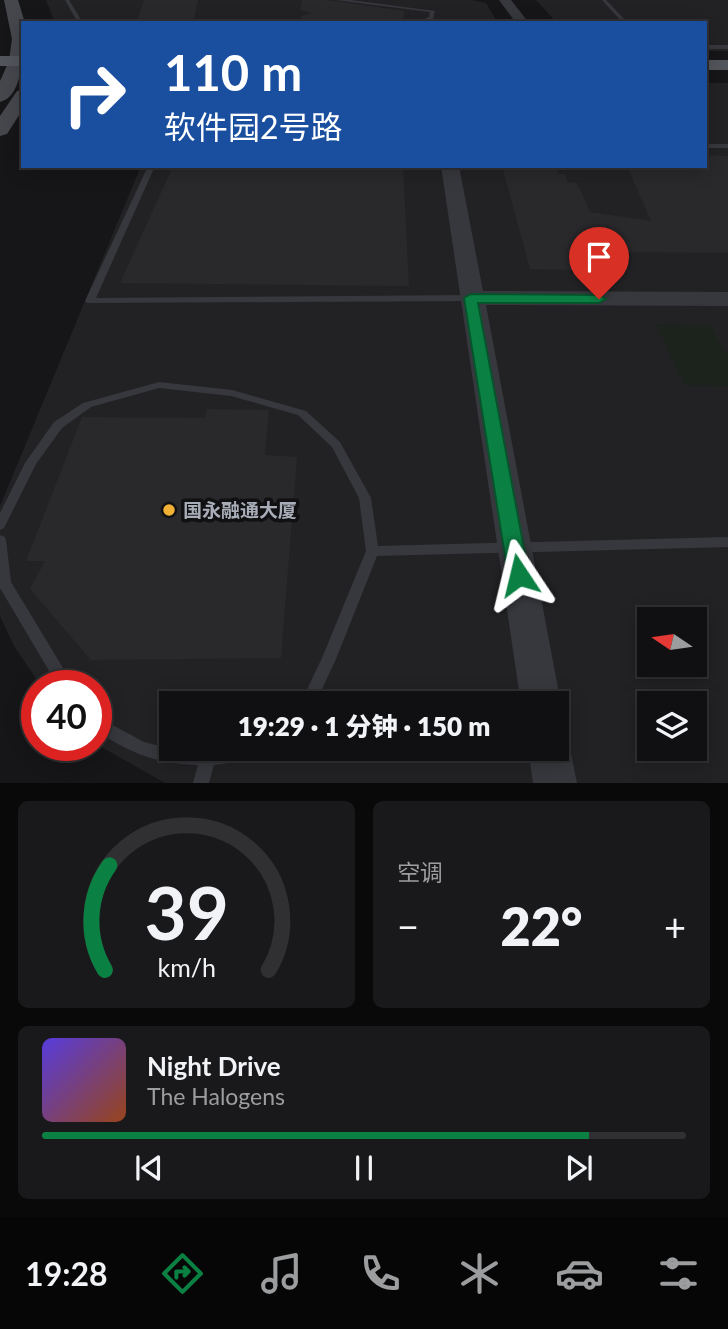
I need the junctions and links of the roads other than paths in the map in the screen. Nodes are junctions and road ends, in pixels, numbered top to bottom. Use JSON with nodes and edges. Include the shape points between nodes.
{"nodes":[{"id":1,"x":11,"y":0,"type":"edge"},
{"id":2,"x":67,"y":0,"type":"edge"},
{"id":3,"x":338,"y":0,"type":"edge"},
{"id":4,"x":505,"y":0,"type":"edge"},
{"id":5,"x":604,"y":0,"type":"edge"},
{"id":6,"x":80,"y":21,"type":"edge"},
{"id":7,"x":431,"y":21,"type":"edge"},
{"id":8,"x":521,"y":21,"type":"edge"},
{"id":9,"x":624,"y":21,"type":"edge"},
{"id":10,"x":707,"y":47,"type":"edge"},
{"id":11,"x":728,"y":47,"type":"edge"},
{"id":12,"x":707,"y":65,"type":"edge"},
{"id":13,"x":728,"y":65,"type":"edge"},
{"id":14,"x":13,"y":66,"type":"edge"},
{"id":15,"x":707,"y":76,"type":"edge"},
{"id":16,"x":728,"y":76,"type":"edge"},
{"id":17,"x":0,"y":97,"type":"edge"},
{"id":18,"x":21,"y":98,"type":"edge"},
{"id":19,"x":0,"y":130,"type":"edge"},
{"id":20,"x":707,"y":146,"type":"edge"},
{"id":21,"x":728,"y":146,"type":"edge"},
{"id":22,"x":151,"y":168,"type":"edge"},
{"id":23,"x":450,"y":168,"type":"edge"},
{"id":24,"x":471,"y":298,"type":"junction"},
{"id":25,"x":728,"y":299,"type":"edge"},
{"id":26,"x":0,"y":525,"type":"edge"},
{"id":27,"x":0,"y":540,"type":"edge"},
{"id":28,"x":728,"y":542,"type":"edge"},
{"id":29,"x":514,"y":549,"type":"junction"},
{"id":30,"x":372,"y":551,"type":"junction"},
{"id":31,"x":56,"y":670,"type":"edge"},
{"id":32,"x":313,"y":691,"type":"edge"},
{"id":33,"x":539,"y":691,"type":"edge"},
{"id":34,"x":112,"y":732,"type":"edge"},
{"id":35,"x":159,"y":752,"type":"edge"},
{"id":36,"x":207,"y":761,"type":"edge"},
{"id":37,"x":551,"y":761,"type":"edge"},
{"id":38,"x":201,"y":783,"type":"edge"},
{"id":39,"x":555,"y":783,"type":"edge"}],
"edges":[{"from":1,"to":14,"type":"main road","via":[[20,25]]},
{"from":2,"to":6,"type":"lane"},
{"from":3,"to":7,"type":"lane","via":[[433,11]]},
{"from":4,"to":8,"type":"street"},
{"from":5,"to":9,"type":"lane"},
{"from":10,"to":11,"type":"lane"},
{"from":12,"to":13,"type":"main road"},
{"from":14,"to":17,"type":"main road"},
{"from":15,"to":16,"type":"main road"},
{"from":18,"to":19,"type":"main road"},
{"from":20,"to":21,"type":"lane"},
{"from":22,"to":24,"type":"lane","via":[[90,301]]},
{"from":23,"to":24,"type":"street"},
{"from":24,"to":25,"type":"street"},
{"from":24,"to":29,"type":"street"},
{"from":26,"to":30,"type":"lane","via":[[31,463],[58,425],[87,405],[159,385],[232,393],[302,413],[336,445],[365,498]]},
{"from":27,"to":31,"type":"lane","via":[[4,583]]},
{"from":28,"to":29,"type":"lane"},
{"from":29,"to":30,"type":"lane"},
{"from":29,"to":33,"type":"street"},
{"from":30,"to":32,"type":"lane"},
{"from":34,"to":35,"type":"lane","via":[[146,751]]},
{"from":36,"to":38,"type":"lane"},
{"from":37,"to":39,"type":"street"}]}
